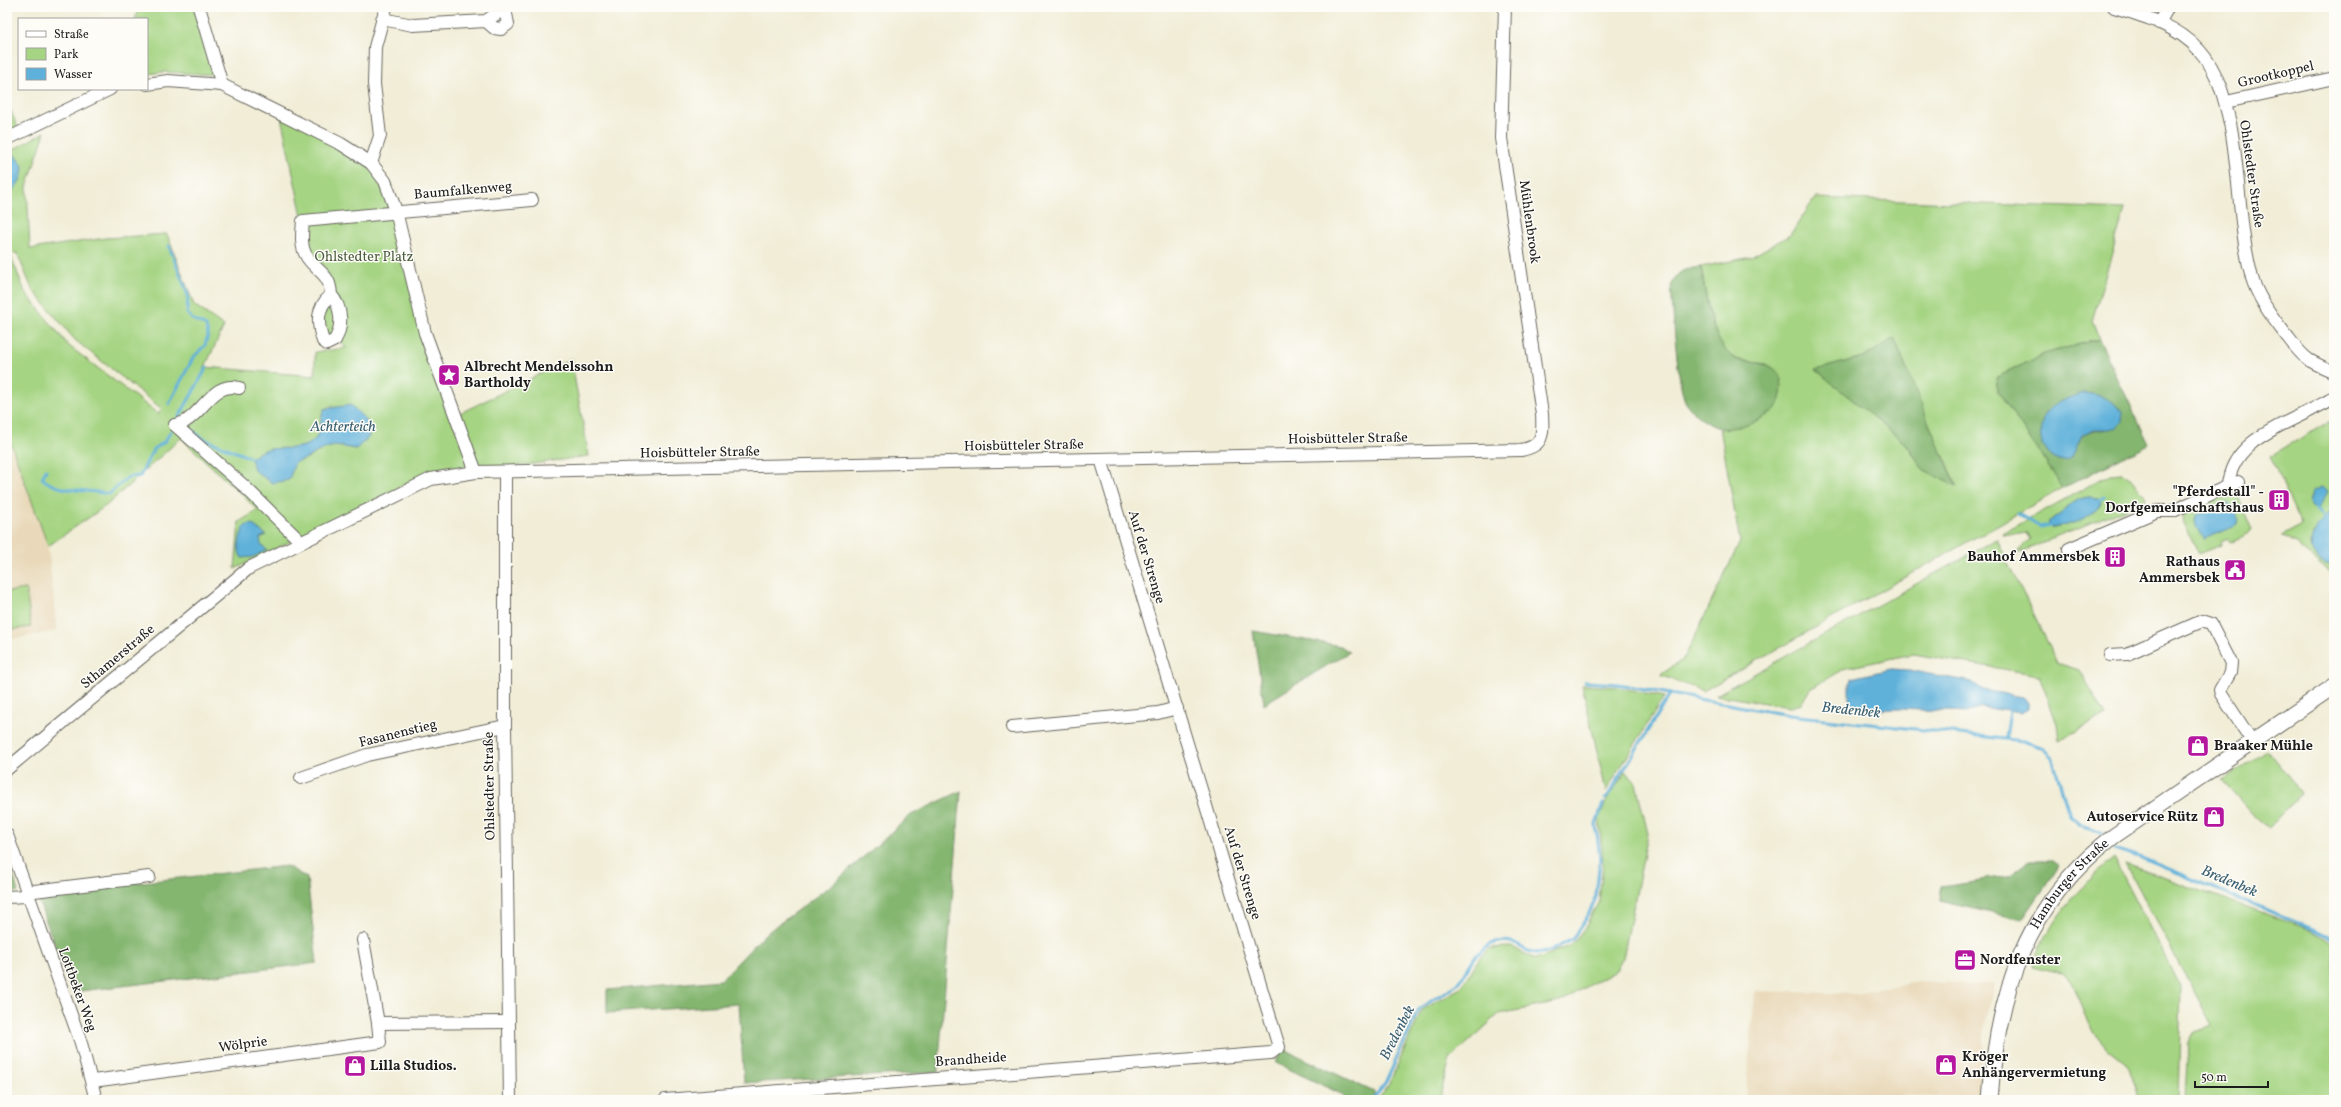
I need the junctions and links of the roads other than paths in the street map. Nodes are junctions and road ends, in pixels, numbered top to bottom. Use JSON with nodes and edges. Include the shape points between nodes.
{"nodes":[{"id":1,"x":199,"y":7,"type":"edge"},
{"id":2,"x":386,"y":7,"type":"edge"},
{"id":3,"x":1506,"y":7,"type":"edge"},
{"id":4,"x":2114,"y":7,"type":"edge"},
{"id":5,"x":2168,"y":7,"type":"edge"},
{"id":6,"x":382,"y":19,"type":"junction"},
{"id":7,"x":486,"y":21,"type":"dead end"},
{"id":8,"x":2159,"y":23,"type":"junction"},
{"id":9,"x":2334,"y":78,"type":"edge"},
{"id":10,"x":148,"y":84,"type":"edge"},
{"id":11,"x":222,"y":85,"type":"junction"},
{"id":12,"x":108,"y":90,"type":"edge"},
{"id":13,"x":2226,"y":102,"type":"junction"},
{"id":14,"x":7,"y":139,"type":"edge"},
{"id":15,"x":371,"y":163,"type":"junction"},
{"id":16,"x":532,"y":200,"type":"dead end"},
{"id":17,"x":396,"y":211,"type":"junction"},
{"id":18,"x":331,"y":295,"type":"dead end"},
{"id":19,"x":2334,"y":372,"type":"edge"},
{"id":20,"x":239,"y":388,"type":"dead end"},
{"id":21,"x":2334,"y":397,"type":"edge"},
{"id":22,"x":1540,"y":441,"type":"joint"},
{"id":23,"x":1100,"y":459,"type":"junction"},
{"id":24,"x":476,"y":472,"type":"junction"},
{"id":25,"x":506,"y":472,"type":"junction"},
{"id":26,"x":300,"y":542,"type":"junction"},
{"id":27,"x":2069,"y":548,"type":"dead end"},
{"id":28,"x":2110,"y":655,"type":"dead end"},
{"id":29,"x":2334,"y":686,"type":"edge"},
{"id":30,"x":1177,"y":708,"type":"junction"},
{"id":31,"x":504,"y":726,"type":"junction"},
{"id":32,"x":1012,"y":727,"type":"dead end"},
{"id":33,"x":2252,"y":742,"type":"junction"},
{"id":34,"x":7,"y":769,"type":"edge"},
{"id":35,"x":301,"y":778,"type":"dead end"},
{"id":36,"x":7,"y":835,"type":"edge"},
{"id":37,"x":149,"y":877,"type":"dead end"},
{"id":38,"x":26,"y":894,"type":"junction"},
{"id":39,"x":7,"y":897,"type":"edge"},
{"id":40,"x":363,"y":940,"type":"dead end"},
{"id":41,"x":508,"y":1022,"type":"junction"},
{"id":42,"x":378,"y":1023,"type":"junction"},
{"id":43,"x":1279,"y":1047,"type":"joint"},
{"id":44,"x":93,"y":1081,"type":"junction"},
{"id":45,"x":764,"y":1096,"type":"edge"},
{"id":46,"x":96,"y":1100,"type":"edge"},
{"id":47,"x":510,"y":1100,"type":"edge"},
{"id":48,"x":664,"y":1100,"type":"edge"},
{"id":49,"x":1990,"y":1100,"type":"edge"}],
"edges":[{"from":1,"to":11,"type":"street"},
{"from":2,"to":6,"type":"street"},
{"from":3,"to":22,"type":"street","name":"Mühlenbrook","via":[[1501,138],[1542,414]]},
{"from":4,"to":8,"type":"street","name":"Ohlstedter Straße"},
{"from":5,"to":8,"type":"street"},
{"from":6,"to":7,"type":"street","via":[[413,25]]},
{"from":6,"to":15,"type":"street","via":[[375,47],[374,84],[380,136]]},
{"from":8,"to":13,"type":"street","name":"Ohlstedter Straße","via":[[2178,33],[2200,51],[2218,81]]},
{"from":9,"to":13,"type":"street","name":"Grootkoppel"},
{"from":10,"to":11,"type":"street","via":[[168,81]]},
{"from":11,"to":15,"type":"street","via":[[280,112]]},
{"from":12,"to":14,"type":"street"},
{"from":13,"to":19,"type":"street","name":"Ohlstedter Straße","via":[[2245,241],[2253,280],[2277,323],[2297,348],[2309,360]]},
{"from":15,"to":17,"type":"street","via":[[385,181]]},
{"from":16,"to":17,"type":"street","name":"Baumfalkenweg"},
{"from":17,"to":18,"type":"street","via":[[302,221],[304,250],[307,257],[328,279]]},
{"from":17,"to":24,"type":"street","via":[[425,332]]},
{"from":20,"to":26,"type":"street","via":[[232,386],[222,389],[186,421],[175,425],[244,486]]},
{"from":21,"to":27,"type":"street","via":[[2251,442],[2228,474],[2233,484],[2173,511],[2157,511]]},
{"from":22,"to":23,"type":"street","name":"Hoisbütteler Straße","via":[[1521,450]]},
{"from":23,"to":25,"type":"street","name":"Hoisbütteler Straße"},
{"from":23,"to":30,"type":"street","name":"Auf der Strenge"},
{"from":24,"to":25,"type":"street"},
{"from":24,"to":26,"type":"street","via":[[431,479]]},
{"from":25,"to":31,"type":"street","name":"Ohlstedter Straße"},
{"from":26,"to":34,"type":"street","name":"Sthamerstraße","via":[[249,568]]},
{"from":28,"to":33,"type":"street","via":[[2127,654],[2202,621],[2211,624],[2231,663],[2230,673],[2220,690]]},
{"from":29,"to":33,"type":"main road","name":"Hamburger Straße"},
{"from":30,"to":32,"type":"street","via":[[1158,713]]},
{"from":30,"to":43,"type":"street","name":"Auf der Strenge"},
{"from":31,"to":35,"type":"street","name":"Fasanenstieg","via":[[367,756]]},
{"from":31,"to":41,"type":"street","name":"Ohlstedter Straße"},
{"from":33,"to":49,"type":"main road","name":"Hamburger Straße","via":[[2102,845],[2058,892],[2036,924],[2019,957],[2001,1015]]},
{"from":36,"to":38,"type":"street","name":"Lottbeker Weg"},
{"from":37,"to":38,"type":"street"},
{"from":38,"to":39,"type":"street"},
{"from":38,"to":44,"type":"street","name":"Lottbeker Weg"},
{"from":40,"to":42,"type":"street","name":"Wölprie"},
{"from":41,"to":42,"type":"street"},
{"from":41,"to":47,"type":"street","name":"Ohlstedter Straße"},
{"from":42,"to":44,"type":"street","name":"Wölprie","via":[[380,1042]]},
{"from":43,"to":45,"type":"street","name":"Brandheide","via":[[1271,1053]]},
{"from":44,"to":46,"type":"street","name":"Lottbeker Weg"},
{"from":45,"to":48,"type":"street","name":"Brandheide"}]}
